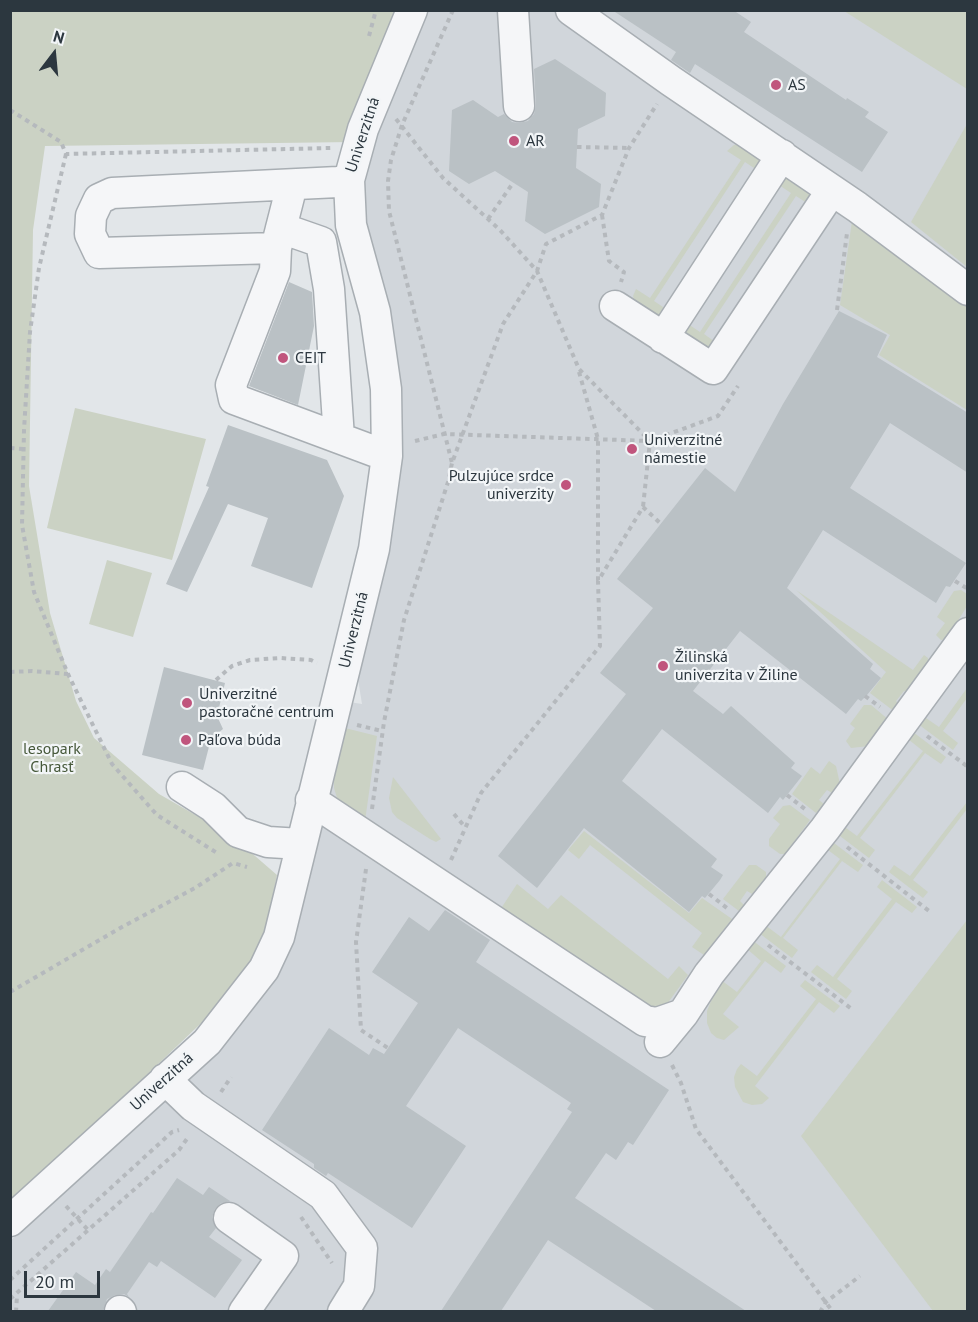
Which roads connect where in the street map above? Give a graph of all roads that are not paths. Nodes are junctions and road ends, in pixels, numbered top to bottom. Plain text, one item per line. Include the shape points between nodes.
1 (412, 10) edge
2 (513, 10) edge
3 (571, 10) edge
4 (519, 106) dead end
5 (782, 155) junction
6 (349, 180) junction
7 (292, 185) junction
8 (832, 190) junction
9 (278, 238) junction
10 (968, 290) edge
11 (615, 306) road end
12 (663, 338) junction
13 (339, 438) junction
14 (387, 456) junction
15 (968, 633) edge
16 (182, 787) dead end
17 (311, 800) junction
18 (301, 844) junction
19 (683, 1014) junction
20 (660, 1042) road end
21 (165, 1079) junction
22 (229, 1218) dead end
23 (10, 1221) edge
24 (244, 1311) edge
25 (345, 1311) edge

1 - 6 street, Univerzitná via 376,94
2 - 4 street
3 - 5 street
5 - 8 street
5 - 12 street
6 - 7 street
6 - 14 street, Univerzitná via 351,225 375,312 386,389
7 - 9 street
7 - 9 street via 112,193 99,199 91,216 90,234 99,253
8 - 10 street
8 - 12 street via 713,369
9 - 13 street via 321,242 329,289
9 - 13 street via 275,271 231,385 234,399
11 - 12 street
13 - 14 street
14 - 17 street, Univerzitná via 374,549
15 - 19 street via 825,829 709,974
16 - 18 street via 213,807 238,832 268,842
17 - 18 street, Univerzitná
17 - 19 street via 645,1021 657,1023
18 - 21 street, Univerzitná via 279,936 264,969 207,1042
19 - 20 street
21 - 23 street, Univerzitná
21 - 25 street via 193,1106 323,1195 362,1248 359,1286
22 - 24 street via 283,1256

